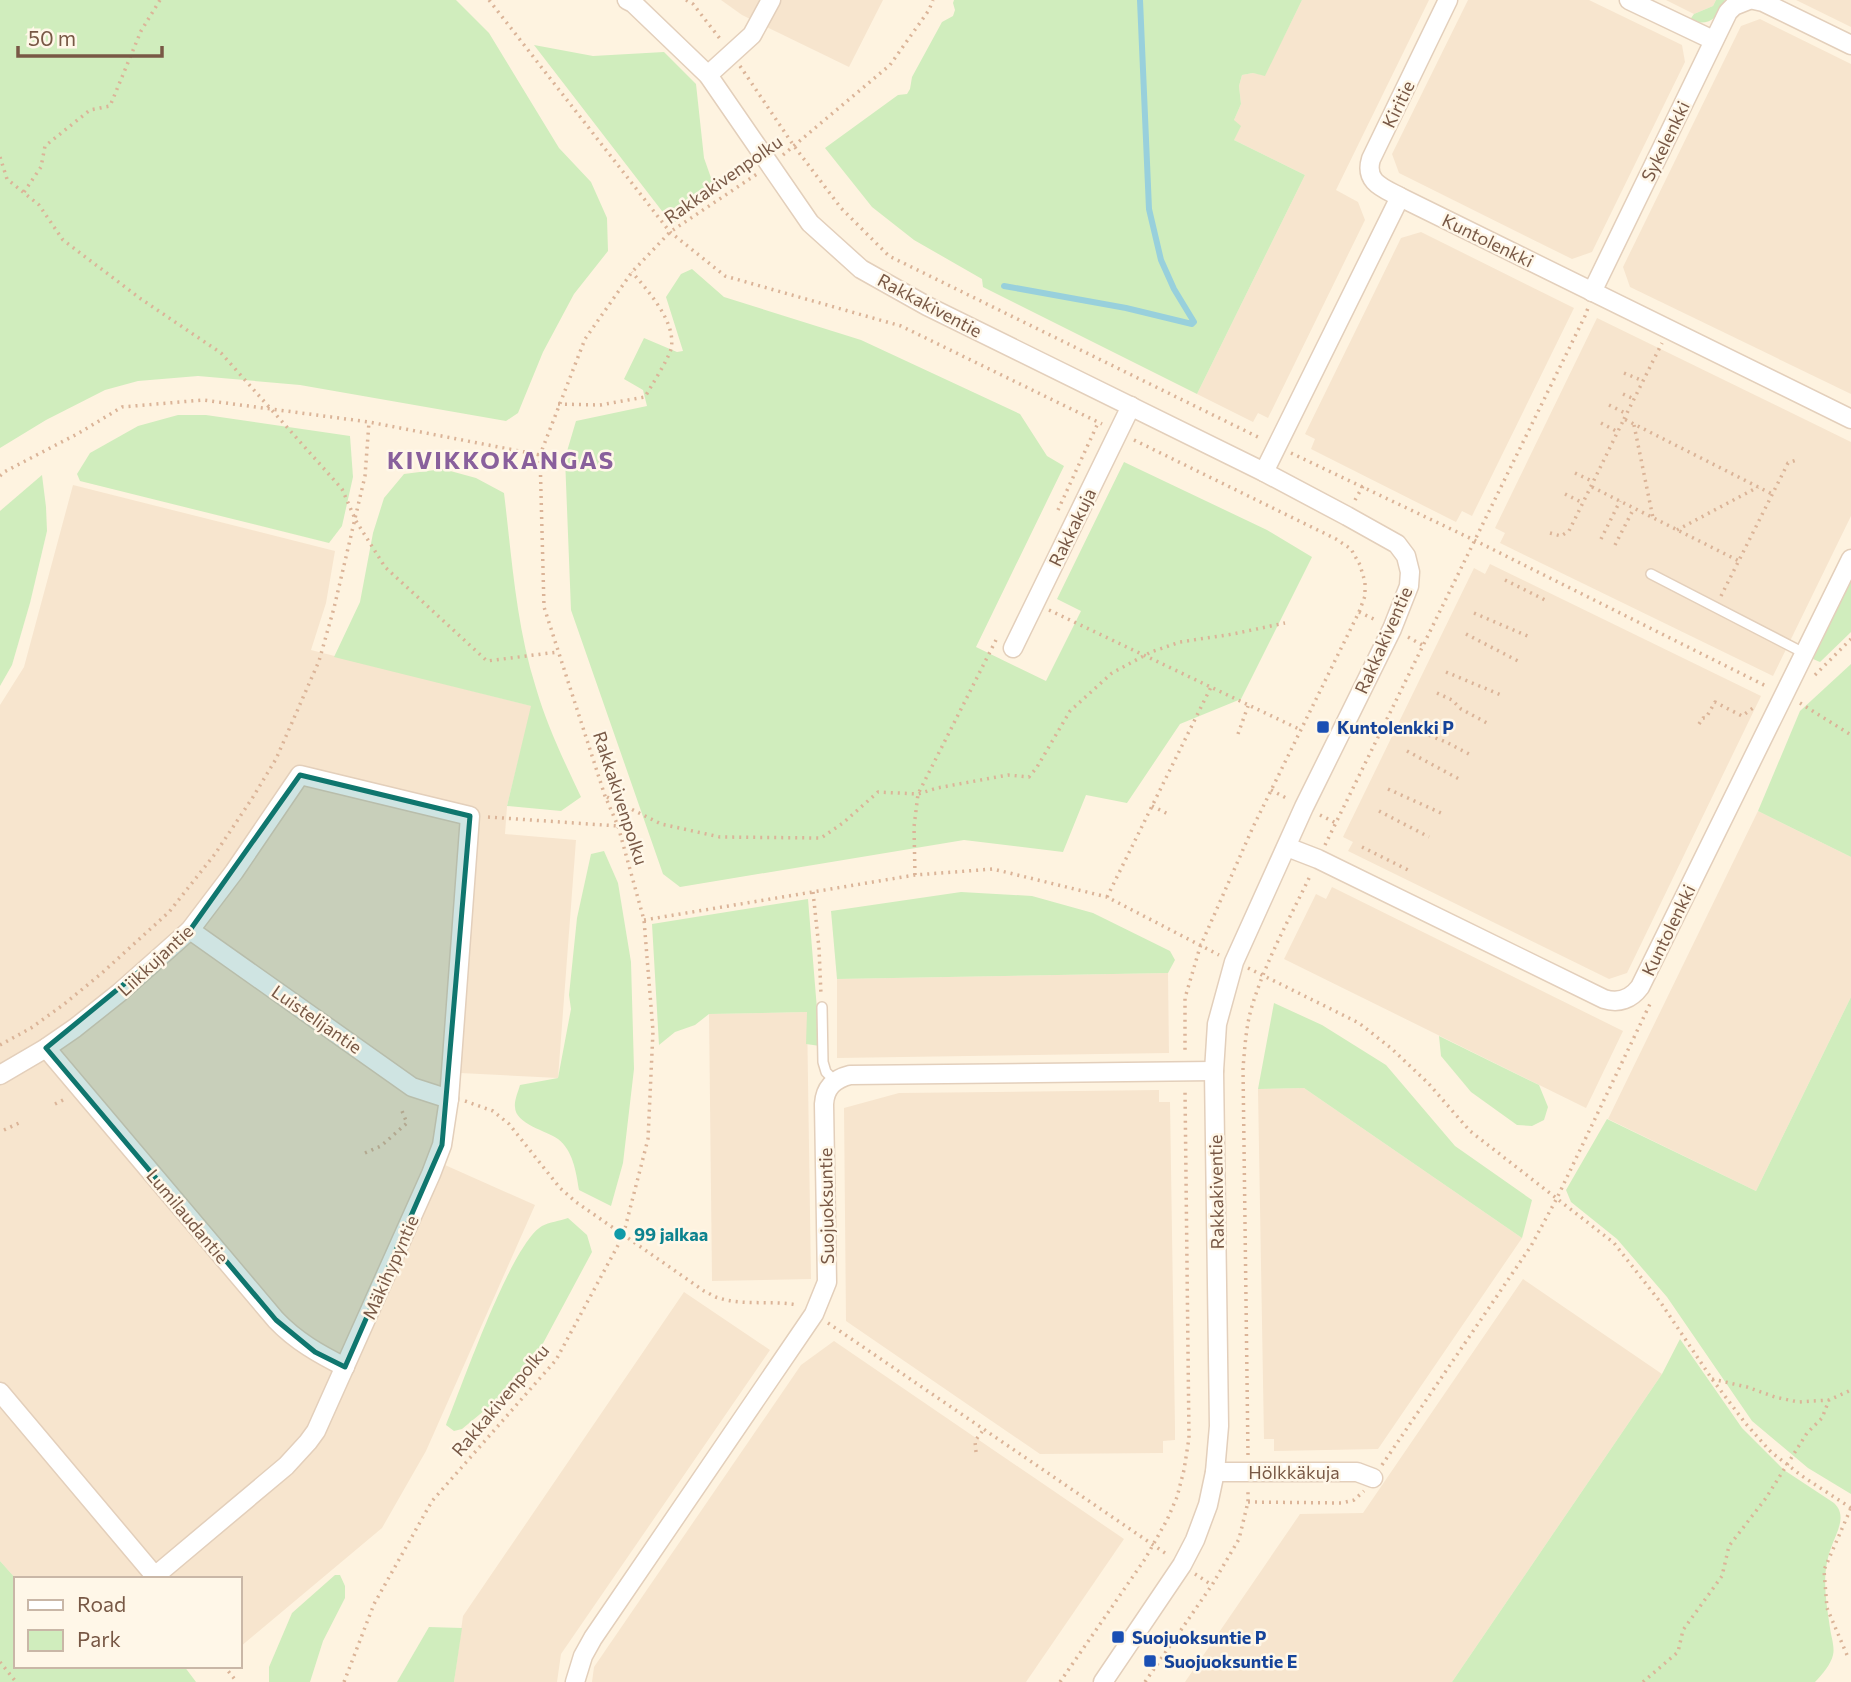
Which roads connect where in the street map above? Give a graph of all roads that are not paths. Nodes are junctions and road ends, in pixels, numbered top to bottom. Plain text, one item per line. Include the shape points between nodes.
1 (627, 0) edge
2 (771, 0) edge
3 (1448, 0) edge
4 (1629, 0) edge
5 (1752, 0) edge
6 (1713, 40) junction
7 (1851, 45) edge
8 (708, 75) junction
9 (1400, 197) junction
10 (1592, 292) junction
11 (1131, 406) junction
12 (1851, 419) edge
13 (1264, 472) junction
14 (1851, 559) edge
15 (1651, 575) dead end
16 (1013, 648) dead end
17 (1804, 653) junction
18 (300, 775) joint
19 (1287, 847) junction
20 (190, 930) junction
21 (822, 1007) road end
22 (46, 1048) junction
23 (1214, 1071) junction
24 (0, 1075) edge
25 (835, 1081) junction
26 (449, 1099) junction
27 (345, 1367) junction
28 (0, 1392) edge
29 (1215, 1472) junction
30 (1373, 1478) road end
31 (575, 1682) edge
32 (1103, 1682) edge

1 - 8 street, Rakkakiventie
2 - 8 street via 752,35
3 - 9 street, Kiritie via 1368,168 1378,185
4 - 6 street
5 - 6 street, Sykelenkki via 1728,12
5 - 7 street, Sykelenkki
6 - 10 street, Sykelenkki
8 - 11 street, Rakkakiventie via 810,223 861,269 926,306
9 - 10 street, Kuntolenkki
9 - 13 street
10 - 12 street, Kuntolenkki
11 - 13 street, Rakkakiventie
11 - 16 street, Rakkakuja
13 - 19 street, Rakkakiventie via 1397,544 1410,572 1392,629
14 - 17 street, Kuntolenkki
15 - 17 lane
17 - 19 street, Kuntolenkki via 1791,698 1640,987 1625,1000 1604,999
18 - 20 street, Liikkujantie
18 - 26 street, Mäkihypyntie via 470,816
19 - 23 street, Rakkakiventie via 1234,961 1217,1024
20 - 22 street, Liikkujantie via 119,993
20 - 26 street, Luistelijantie via 412,1087
21 - 25 lane via 823,1062
22 - 24 street, Liikkujantie
22 - 27 street, Lumilaudantie via 282,1326 315,1352
23 - 25 street via 850,1075
23 - 29 street, Rakkakiventie via 1219,1426
25 - 31 street, Suojuoksuntie via 828,1087 824,1104 827,1282 814,1314 593,1638
26 - 27 street, Mäkihypyntie via 435,1164
27 - 28 street, Mäkihypyntie via 316,1431 300,1451 155,1576
29 - 30 street, Hölkkäkuja via 1357,1472
29 - 32 street, Rakkakiventie via 1208,1505 1182,1565

